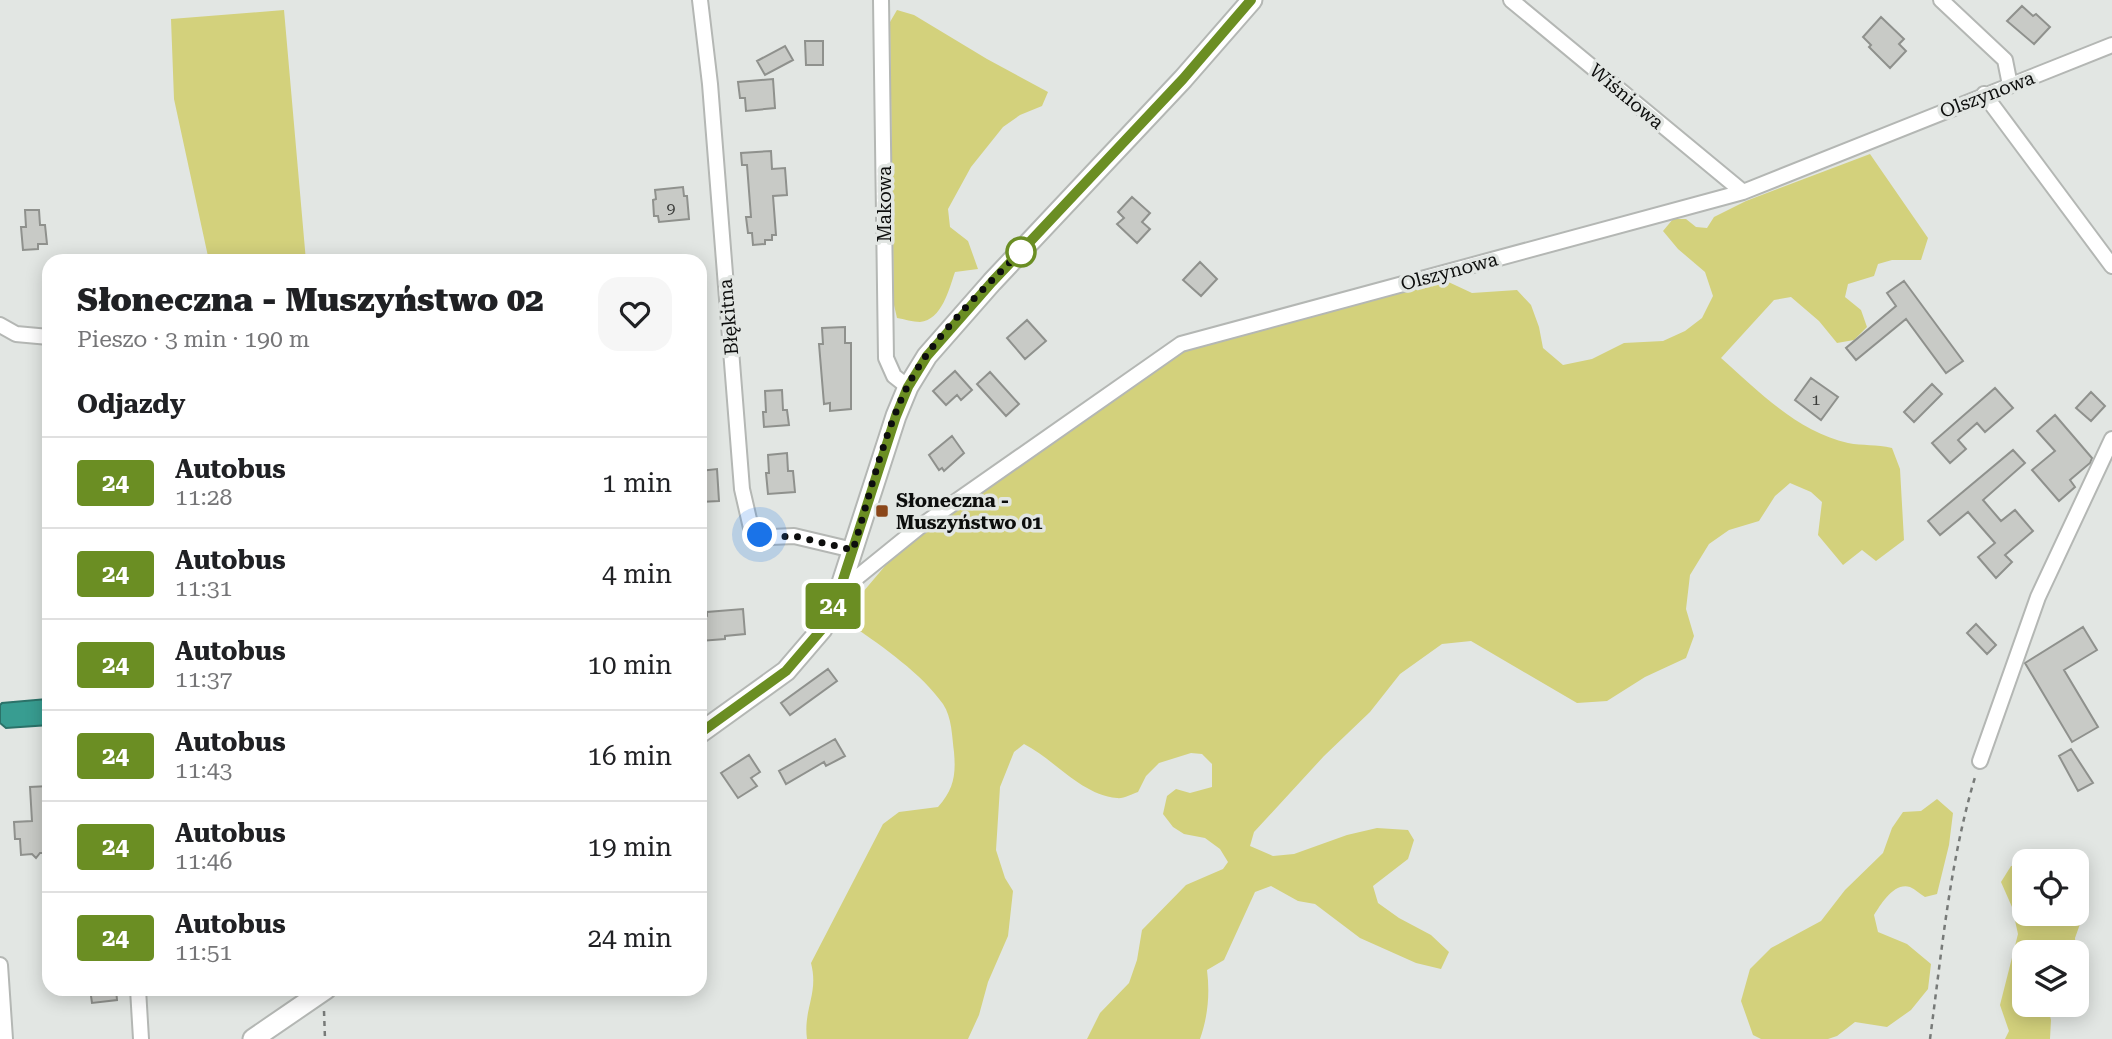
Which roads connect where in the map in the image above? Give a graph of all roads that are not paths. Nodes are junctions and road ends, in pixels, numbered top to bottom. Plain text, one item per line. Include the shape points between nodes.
1 (700, 0) edge
2 (1252, 0) edge
3 (1511, 0) edge
4 (1941, 0) edge
5 (882, 7) edge
6 (2112, 46) edge
7 (2010, 85) junction
8 (1984, 94) junction
9 (1743, 192) junction
10 (2112, 266) edge
11 (0, 325) edge
12 (42, 336) edge
13 (908, 387) junction
14 (2112, 439) edge
15 (853, 550) junction
16 (839, 592) junction
17 (707, 728) edge
18 (1980, 761) road end
19 (0, 965) edge
20 (138, 996) edge
21 (315, 996) edge
22 (5, 1039) edge
23 (141, 1039) edge
24 (253, 1039) edge

1 - 15 street, Błękitna via 742,489 751,527 760,535 794,536
2 - 13 street via 948,330
3 - 9 street, Wiśniowa
4 - 7 street via 2005,60
5 - 13 street, Makowa via 886,358 894,376
6 - 7 street, Olszynowa
7 - 8 street, Olszynowa
8 - 9 street, Olszynowa
8 - 10 street
9 - 16 street, Olszynowa via 1181,344 918,528
11 - 12 street via 16,334
13 - 15 street
14 - 18 street via 2038,597
15 - 16 street
16 - 17 street via 822,629 794,663
19 - 22 street
20 - 23 street
21 - 24 street

